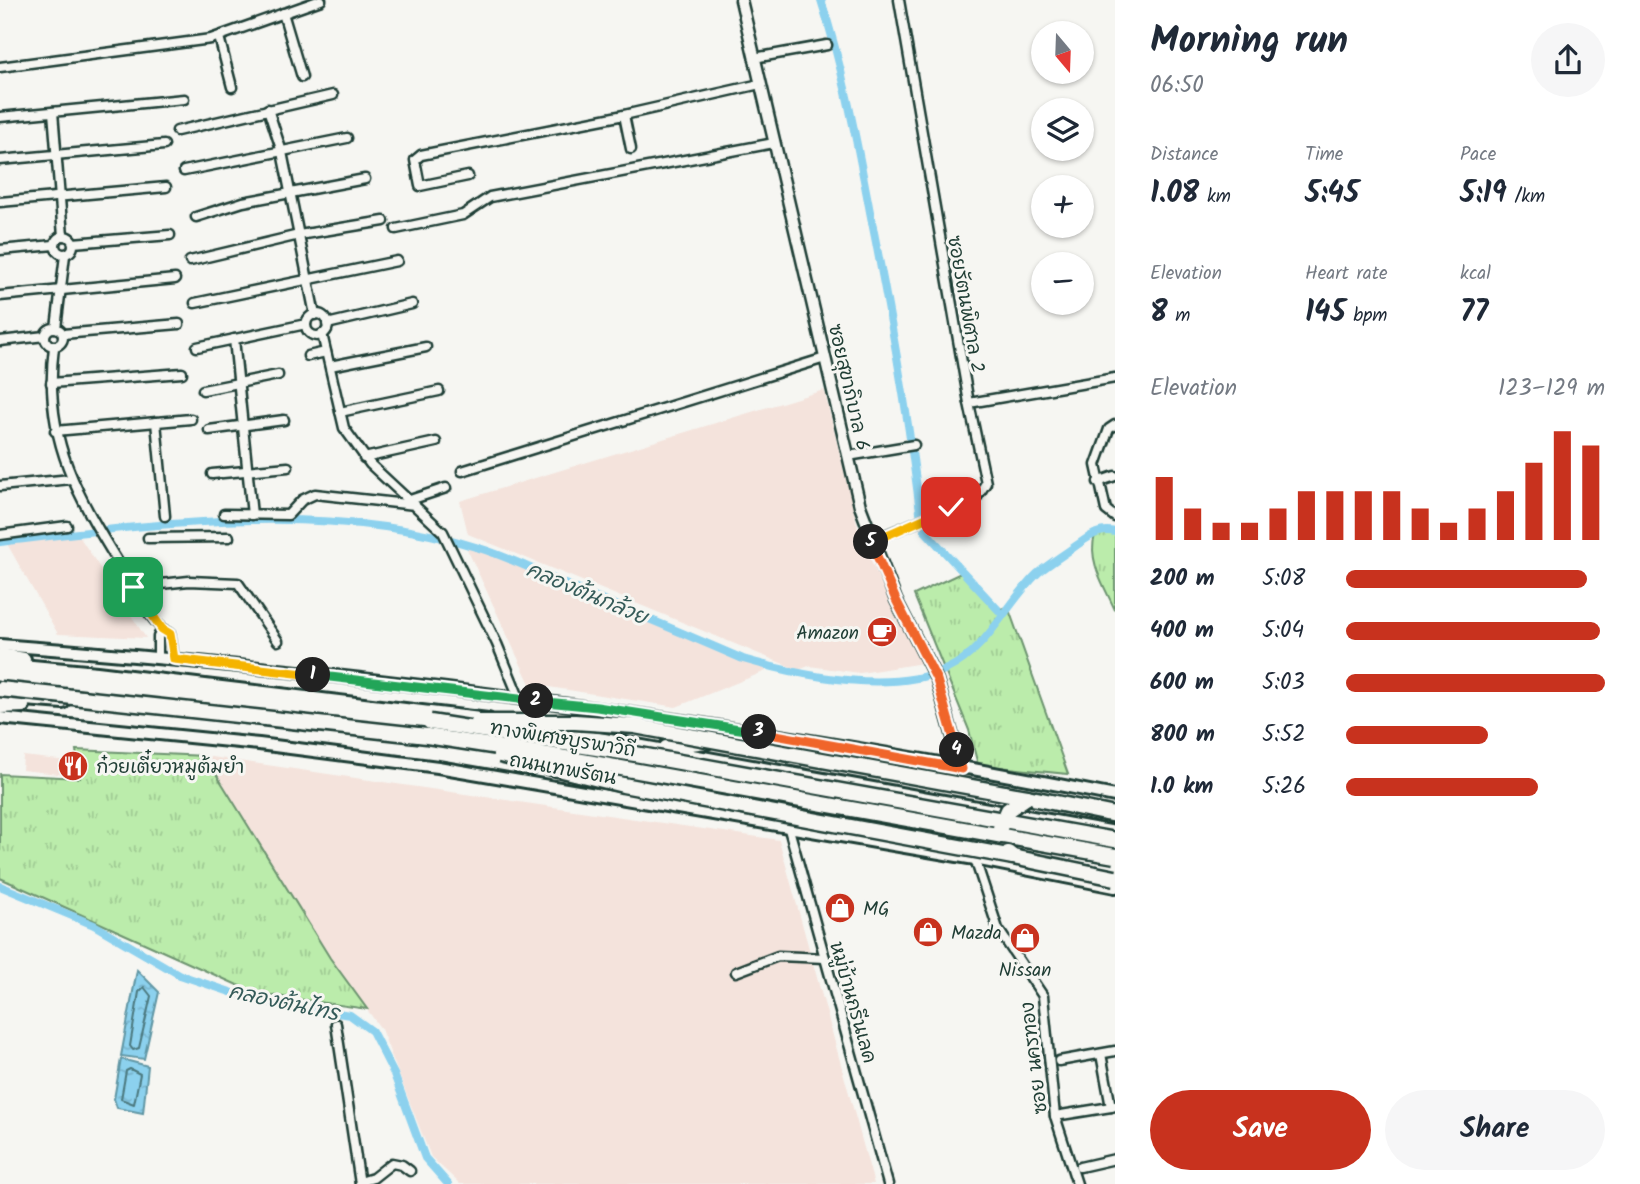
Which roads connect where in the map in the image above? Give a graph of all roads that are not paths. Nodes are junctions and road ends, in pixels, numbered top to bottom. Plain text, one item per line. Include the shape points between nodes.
1 (321, 0) edge
2 (741, 0) edge
3 (899, 0) edge
4 (283, 13) junction
5 (219, 37) junction
6 (827, 45) dead end
7 (754, 58) junction
8 (0, 67) edge
9 (302, 77) dead end
10 (760, 84) junction
11 (232, 87) dead end
12 (334, 95) dead end
13 (184, 99) dead end
14 (268, 109) junction
15 (53, 112) junction
16 (624, 115) junction
17 (0, 117) edge
18 (177, 131) dead end
19 (347, 138) dead end
20 (774, 143) junction
21 (164, 145) dead end
22 (631, 149) dead end
23 (282, 152) junction
24 (58, 155) junction
25 (0, 160) edge
26 (184, 172) dead end
27 (468, 176) dead end
28 (365, 179) dead end
29 (166, 187) dead end
30 (291, 194) junction
31 (61, 196) junction
32 (0, 202) edge
33 (196, 216) dead end
34 (384, 220) dead end
35 (396, 229) dead end
36 (170, 235) dead end
37 (299, 235) junction
38 (63, 236) junction
39 (73, 243) junction
40 (54, 245) junction
41 (0, 250) edge
42 (65, 255) junction
43 (190, 261) dead end
44 (397, 261) dead end
45 (175, 279) dead end
46 (308, 281) junction
47 (61, 291) junction
48 (0, 296) edge
49 (195, 303) dead end
50 (412, 304) dead end
51 (315, 314) junction
52 (179, 324) dead end
53 (306, 324) junction
54 (327, 324) junction
55 (60, 331) junction
56 (322, 334) junction
57 (45, 336) junction
58 (234, 339) junction
59 (0, 341) edge
60 (54, 347) junction
61 (198, 347) dead end
62 (426, 347) dead end
63 (326, 352) junction
64 (308, 356) dead end
65 (825, 358) junction
66 (330, 366) junction
67 (182, 373) dead end
68 (278, 375) dead end
69 (1115, 378) edge
70 (51, 383) junction
71 (240, 384) junction
72 (203, 390) dead end
73 (439, 391) dead end
74 (969, 403) junction
75 (340, 412) junction
76 (191, 419) dead end
77 (284, 420) dead end
78 (156, 422) junction
79 (1115, 425) edge
80 (242, 426) junction
81 (209, 430) dead end
82 (55, 431) junction
83 (436, 442) dead end
84 (914, 445) dead end
85 (848, 456) junction
86 (365, 458) junction
87 (288, 467) dead end
88 (246, 470) junction
89 (462, 471) dead end
90 (212, 474) dead end
91 (1115, 476) edge
92 (71, 480) junction
93 (1098, 482) junction
94 (0, 486) edge
95 (446, 488) dead end
96 (413, 503) junction
97 (224, 514) dead end
98 (252, 515) junction
99 (165, 516) dead end
100 (1115, 517) edge
101 (67, 526) dead end
102 (0, 535) edge
103 (229, 537) dead end
104 (148, 538) dead end
105 (871, 541) junction
106 (133, 587) junction
107 (162, 629) junction
108 (278, 641) dead end
109 (0, 645) edge
110 (0, 655) edge
111 (158, 657) junction
112 (174, 659) junction
113 (0, 664) edge
114 (97, 673) junction
115 (0, 674) edge
116 (0, 690) edge
117 (0, 697) edge
118 (520, 700) junction
119 (73, 703) junction
120 (0, 707) edge
121 (0, 718) edge
122 (428, 729) junction
123 (771, 734) junction
124 (655, 748) junction
125 (962, 769) junction
126 (1115, 796) edge
127 (1027, 797) junction
128 (1115, 815) edge
129 (789, 829) junction
130 (1115, 833) edge
131 (1115, 840) edge
132 (1013, 858) junction
133 (1115, 858) edge
134 (975, 859) junction
135 (1115, 878) edge
136 (1115, 887) edge
137 (825, 958) junction
138 (736, 972) dead end
139 (336, 1024) dead end
140 (1115, 1051) edge
141 (1101, 1054) junction
142 (1059, 1061) dead end
143 (1113, 1106) edge
144 (1055, 1116) junction
145 (1115, 1159) edge
146 (1080, 1167) dead end
147 (410, 1171) dead end
148 (360, 1183) edge
149 (888, 1184) edge
150 (1077, 1184) edge

1 - 4 street
2 - 7 street, ซอยสุขาภิบาล 6
3 - 74 street, ซอยรัตนพิศาล 2
4 - 5 street
4 - 9 street
5 - 8 street
5 - 11 street
6 - 7 street
7 - 10 street, ซอยสุขาภิบาล 6
10 - 16 street
10 - 20 street, ซอยสุขาภิบาล 6
12 - 14 street
13 - 15 street
14 - 18 street
14 - 23 street
15 - 17 street
15 - 24 street
16 - 22 street
16 - 27 street via 421,155 415,160 420,186
19 - 23 street
20 - 35 street via 490,197 463,215
20 - 65 street, ซอยสุขาภิบาล 6
21 - 24 street
23 - 26 street
23 - 30 street
24 - 25 street
24 - 31 street
28 - 30 street
29 - 31 street
30 - 33 street
30 - 37 street
31 - 32 street
31 - 38 street
34 - 37 street
36 - 39 street
37 - 43 street
37 - 46 street
38 - 39 street
38 - 40 street
39 - 42 street
40 - 41 street
40 - 42 street
42 - 47 street
44 - 46 street
45 - 47 street
46 - 49 street
46 - 51 street
47 - 48 street
47 - 55 street
50 - 54 street
51 - 53 street
51 - 54 street via 323,316
52 - 55 street
53 - 56 street via 311,334
53 - 58 street
54 - 56 street
55 - 57 street via 48,331
55 - 60 street via 62,343
56 - 63 street
57 - 59 street
57 - 60 street
58 - 61 street
58 - 71 street
60 - 70 street
62 - 66 street
63 - 64 street
63 - 66 street
65 - 85 street, ซอยสุขาภิบาล 6
65 - 89 street
66 - 75 street
67 - 70 street
68 - 71 street
69 - 74 street
70 - 82 street
71 - 72 street
71 - 80 street
73 - 75 street
74 - 105 street, ซอยรัตนพิศาล 2 via 986,483 983,491 916,525
75 - 86 street via 344,428
76 - 78 street
77 - 80 street
78 - 82 street
78 - 99 street
79 - 93 street via 1109,429 1097,462
80 - 81 street
80 - 88 street
82 - 92 street
83 - 86 street
84 - 85 street
85 - 105 street, ซอยสุขาภิบาล 6
86 - 96 street
87 - 88 street
88 - 90 street
88 - 98 street
91 - 93 street
92 - 94 street
92 - 106 street
93 - 100 street via 1106,510
95 - 96 street
96 - 98 street via 315,495 302,500 288,515
96 - 118 street via 449,541
97 - 98 street
101 - 102 street
103 - 104 street
105 - 125 street, ซอยสุขาภิบาล 6 via 937,680
106 - 107 street
106 - 108 street via 238,583
107 - 111 street
107 - 112 street via 170,634
109 - 111 main road
110 - 114 highway
111 - 112 main road
112 - 118 main road
113 - 114 highway, ถนนเทพรัตน
114 - 124 highway, ถนนเทพรัตน via 396,707
115 - 122 highway, ทางพิเศษบูรพาวิถี
116 - 122 highway, ทางพิเศษบูรพาวิถี, bridge
117 - 119 highway, ถนนเทพรัตน
118 - 123 main road
119 - 120 highway
119 - 133 highway, ถนนเทพรัตน via 557,760
121 - 129 main road, ถนนเทพรัตน via 389,760
122 - 127 highway, bridge via 575,722 635,726
122 - 131 highway, ทางพิเศษบูรพาวิถี, bridge via 635,754
122 - 132 highway, bridge via 623,785
122 - 133 highway, ทางพิเศษบูรพาวิถี, bridge
123 - 124 highway
123 - 125 main road
124 - 130 highway, ถนนเทพรัตน
125 - 126 main road
127 - 128 highway
127 - 132 highway, bridge via 1008,810 1002,822 1002,844
129 - 134 main road, ถนนเทพรัตน
129 - 137 street, หมู่บ้านกรีนเลค
132 - 135 highway, bridge
134 - 136 main road, ถนนเทพรัตน
134 - 144 street, ซอย นครทอง via 998,929 1043,996
137 - 138 street via 778,956
137 - 149 street, หมู่บ้านกรีนเลค
139 - 148 street
140 - 141 street
141 - 142 street
141 - 143 street
143 - 144 street
144 - 150 street, ซอย นครทอง
145 - 146 street
147 - 148 street via 392,1163

